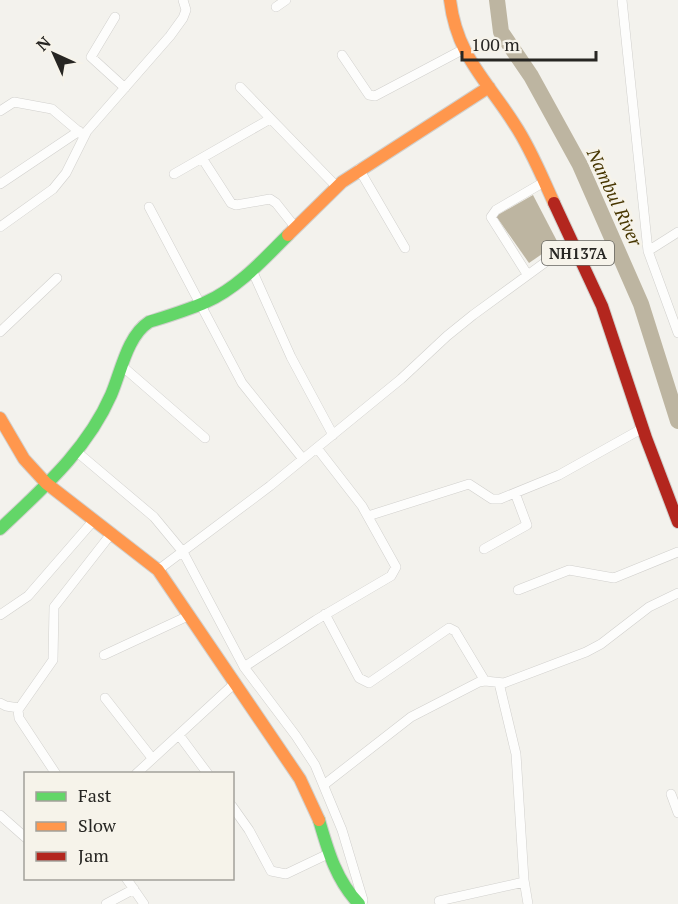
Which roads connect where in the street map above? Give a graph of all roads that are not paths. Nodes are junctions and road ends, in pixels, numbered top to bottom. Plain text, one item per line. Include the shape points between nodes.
1 (183, 0) edge
2 (286, 0) edge
3 (450, 0) edge
4 (622, 0) edge
5 (276, 7) dead end
6 (115, 17) dead end
7 (462, 50) junction
8 (342, 55) dead end
9 (240, 87) dead end
10 (489, 87) junction
11 (125, 88) junction
12 (0, 111) edge
13 (270, 119) junction
14 (81, 133) junction
15 (202, 158) junction
16 (359, 169) junction
17 (174, 174) dead end
18 (543, 182) junction
19 (0, 184) edge
20 (336, 186) junction
21 (149, 207) dead end
22 (0, 227) edge
23 (295, 227) junction
24 (678, 232) edge
25 (573, 242) junction
26 (405, 248) dead end
27 (648, 250) junction
28 (252, 270) junction
29 (527, 274) junction
30 (57, 278) dead end
31 (201, 304) junction
32 (0, 332) edge
33 (678, 333) edge
34 (122, 366) junction
35 (0, 418) edge
36 (643, 428) junction
37 (333, 435) junction
38 (205, 438) dead end
39 (317, 448) junction
40 (77, 452) junction
41 (303, 459) junction
42 (46, 483) junction
43 (515, 493) junction
44 (368, 516) junction
45 (94, 520) junction
46 (678, 522) edge
47 (0, 529) edge
48 (111, 534) junction
49 (484, 549) dead end
50 (678, 552) edge
51 (171, 561) junction
52 (518, 590) dead end
53 (678, 593) edge
54 (325, 614) junction
55 (0, 615) edge
56 (188, 616) junction
57 (104, 655) dead end
58 (244, 667) junction
59 (485, 681) junction
60 (235, 683) junction
61 (498, 683) junction
62 (105, 698) dead end
63 (0, 703) edge
64 (19, 708) junction
65 (179, 735) junction
66 (152, 758) junction
67 (55, 772) edge
68 (138, 772) edge
69 (207, 772) edge
70 (325, 784) junction
71 (671, 794) dead end
72 (234, 809) edge
73 (678, 813) edge
74 (0, 815) edge
75 (24, 836) edge
76 (328, 854) junction
77 (127, 880) edge
78 (524, 882) junction
79 (134, 889) junction
80 (439, 901) dead end
81 (106, 904) edge
82 (144, 904) edge
83 (360, 904) edge
84 (528, 904) edge

1 - 11 street via 183,18
2 - 5 street
3 - 7 main road, NH137A via 454,30
4 - 27 street
6 - 11 street via 91,57
7 - 8 street via 375,96 369,95
7 - 10 main road, NH137A
9 - 13 street
10 - 16 main road
10 - 18 main road, NH137A via 514,120
11 - 14 street
12 - 14 street via 14,102 48,107
13 - 15 street
13 - 20 street
14 - 19 street
14 - 22 street via 66,173 53,189
15 - 17 street
15 - 23 street via 231,203 270,199
16 - 20 main road
16 - 26 street
18 - 25 main road, NH137A
18 - 29 street via 496,210 491,217
20 - 23 main road
21 - 31 street
23 - 28 main road
24 - 27 street
25 - 29 street
25 - 36 main road, NH137A via 611,330
27 - 33 street
28 - 31 main road
28 - 37 street via 291,357
29 - 37 street via 447,336
30 - 32 street
31 - 34 main road via 149,322 135,337
31 - 41 street via 242,383
34 - 38 street
34 - 40 main road via 104,410
35 - 42 main road via 24,459
36 - 43 street via 559,475
36 - 46 main road, NH137A
37 - 39 street
39 - 41 street
39 - 44 street
40 - 42 main road
40 - 51 street via 154,516
41 - 51 street
42 - 45 main road
42 - 47 main road
43 - 44 street via 494,499 469,484
43 - 49 street via 527,525
44 - 54 street via 396,567 391,576
45 - 48 main road
45 - 55 street via 28,596
48 - 51 main road
48 - 64 street via 54,607 53,660
50 - 52 street via 614,578 572,570
51 - 56 main road
51 - 58 street
53 - 61 street via 644,610 594,649
54 - 58 street
54 - 59 street via 363,681 369,683 449,628 455,631
56 - 57 street
56 - 60 main road
58 - 70 street via 296,736
59 - 61 street
59 - 70 street via 411,717
60 - 65 street
60 - 76 main road via 300,779 313,805
61 - 78 street via 516,754
62 - 66 street
63 - 64 street
64 - 67 street via 19,718
65 - 66 street
65 - 69 street
66 - 68 street
70 - 83 street via 363,900
71 - 73 street
72 - 76 street via 271,871 286,874
74 - 75 street
76 - 83 main road via 341,881
77 - 79 street
78 - 80 street
78 - 84 street
79 - 81 street
79 - 82 street

